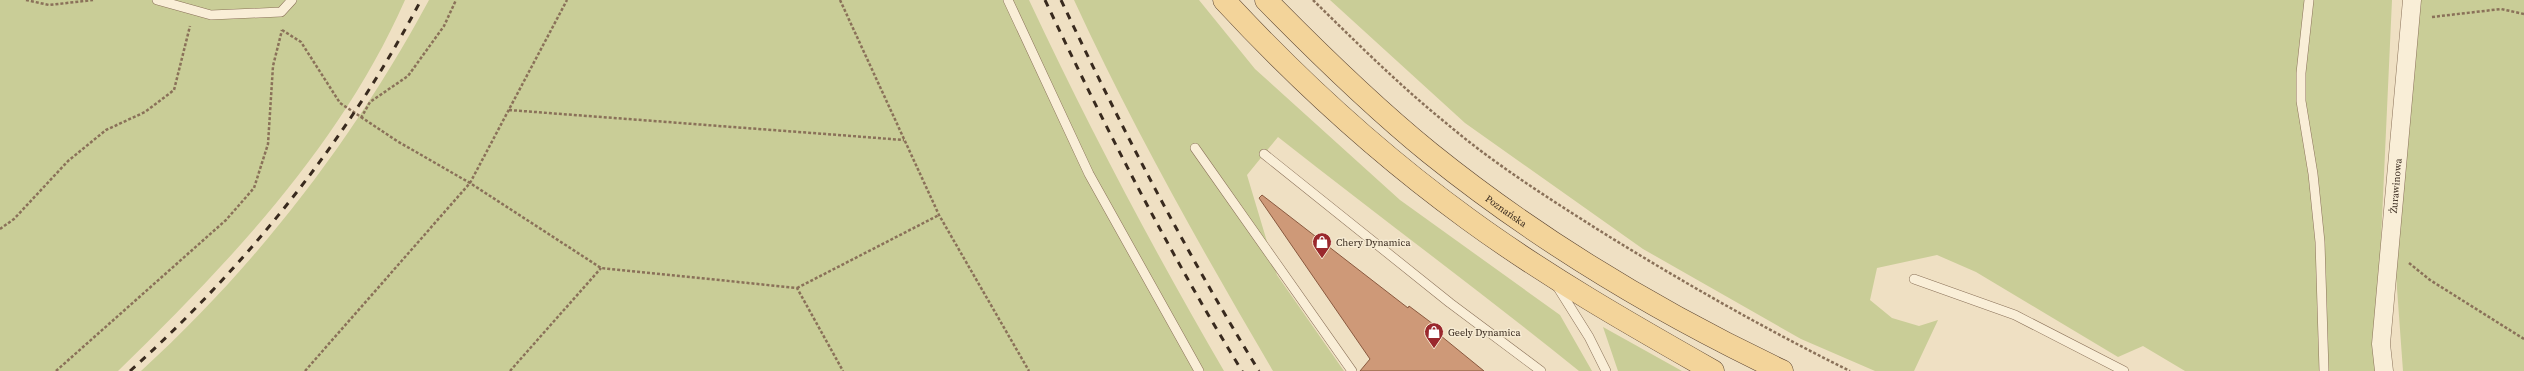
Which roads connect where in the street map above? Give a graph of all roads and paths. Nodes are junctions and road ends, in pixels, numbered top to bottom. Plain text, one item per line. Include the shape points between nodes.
1 (26, 0) edge
2 (93, 0) edge
3 (157, 0) edge
4 (292, 0) edge
5 (456, 0) edge
6 (567, 0) edge
7 (840, 0) edge
8 (1008, 0) edge
9 (1224, 0) edge
10 (1266, 0) edge
11 (1313, 0) edge
12 (2309, 0) edge
13 (2412, 0) edge
14 (195, 11) junction
15 (281, 12) junction
16 (2524, 14) edge
17 (2409, 22) junction
18 (282, 30) junction
19 (509, 110) junction
20 (361, 118) junction
21 (905, 140) junction
22 (1195, 148) dead end
23 (1264, 154) dead end
24 (470, 183) junction
25 (939, 215) junction
26 (0, 228) edge
27 (2390, 248) junction
28 (601, 268) junction
29 (1548, 273) junction
30 (1914, 279) dead end
31 (797, 288) junction
32 (2524, 339) edge
33 (56, 371) edge
34 (305, 371) edge
35 (510, 371) edge
36 (844, 371) edge
37 (1029, 371) edge
38 (1199, 371) edge
39 (1352, 371) edge
40 (1541, 371) edge
41 (1606, 371) edge
42 (1713, 371) edge
43 (1782, 371) edge
44 (1850, 371) edge
45 (2124, 371) edge
46 (2324, 371) edge
47 (2384, 371) edge

1 - 2 path via 49,5
3 - 14 lane
4 - 15 lane
5 - 20 path via 444,26 408,76 370,102
6 - 19 path
7 - 21 path
8 - 38 lane via 1089,174
9 - 29 main road via 1316,92 1422,184 1468,220
10 - 43 main road, Poznańska via 1381,111 1429,152 1494,201 1552,242 1634,292 1728,345
11 - 44 path via 1369,55 1446,124 1524,183 1662,270 1792,343
12 - 46 lane via 2301,73 2301,100 2319,229
13 - 17 street, Żurawinowa
14 - 15 lane via 211,15
14 - 26 path via 174,90 145,112 106,130 68,161 14,219
15 - 18 path
16 - 17 path via 2501,9 2440,15
17 - 27 street, Żurawinowa
18 - 20 path via 300,42 340,103
18 - 33 path via 273,66 268,144 254,188 226,220
19 - 21 path
19 - 24 path
20 - 24 path
21 - 25 path
22 - 39 lane
23 - 40 lane via 1450,303
24 - 28 path
24 - 34 path
25 - 31 path
25 - 37 path
27 - 32 path via 2430,280
27 - 47 street, Żurawinowa via 2380,344
28 - 31 path
28 - 35 path
29 - 41 lane via 1589,337
29 - 42 main road
30 - 45 lane via 2015,315
31 - 36 path

